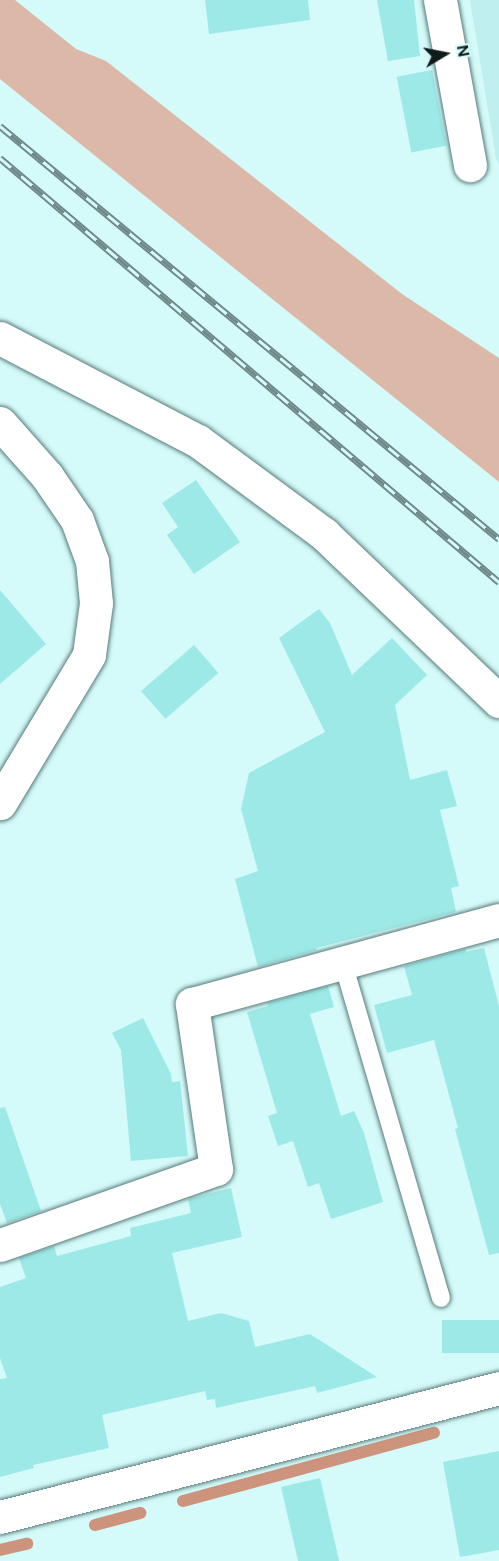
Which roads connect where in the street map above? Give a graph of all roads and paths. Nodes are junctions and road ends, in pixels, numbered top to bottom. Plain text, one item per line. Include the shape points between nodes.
1 (440, 0) edge
2 (470, 165) dead end
3 (0, 338) edge
4 (0, 423) edge
5 (499, 701) edge
6 (0, 803) edge
7 (499, 920) edge
8 (343, 963) junction
9 (0, 1245) edge
10 (441, 1298) dead end
11 (499, 1388) edge
12 (0, 1517) edge

1 - 2 street
3 - 5 street via 198,441 324,534
4 - 6 street via 47,476 77,520 92,561 96,603 89,654
7 - 8 street
8 - 9 street via 192,1004 216,1169
8 - 10 lane
11 - 12 street

